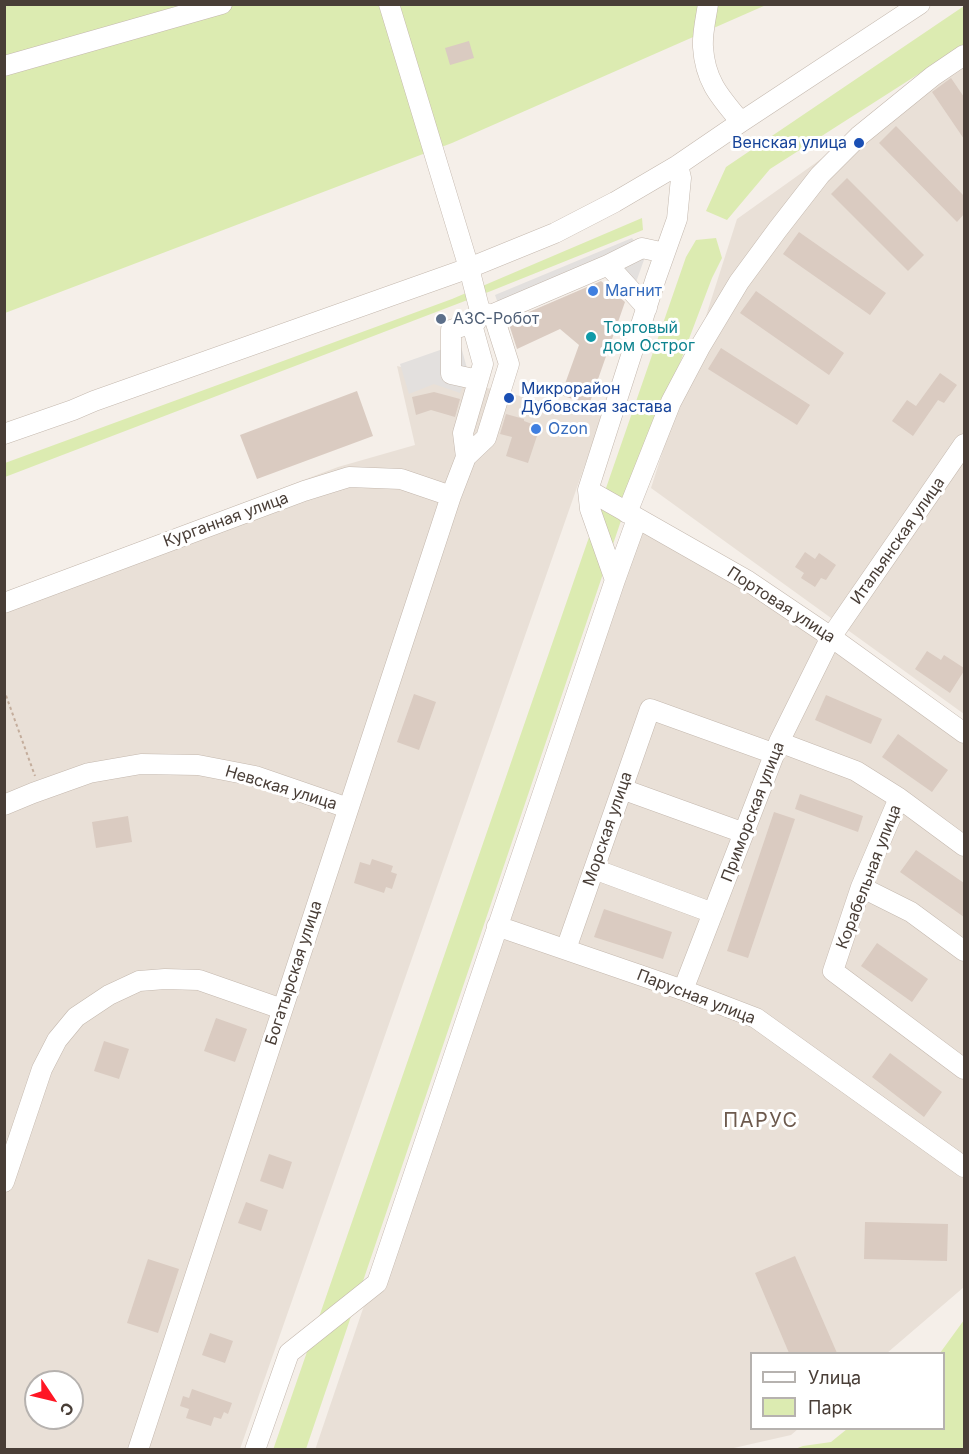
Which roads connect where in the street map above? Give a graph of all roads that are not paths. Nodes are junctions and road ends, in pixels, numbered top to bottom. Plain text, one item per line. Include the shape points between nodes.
1 (222, 4) edge
2 (389, 4) edge
3 (708, 4) edge
4 (920, 4) edge
5 (964, 55) edge
6 (4, 66) edge
7 (741, 122) junction
8 (678, 165) junction
9 (665, 253) junction
10 (608, 265) junction
11 (469, 268) junction
12 (647, 308) junction
13 (482, 316) junction
14 (478, 380) junction
15 (4, 434) edge
16 (964, 444) edge
17 (466, 457) junction
18 (588, 490) junction
19 (451, 496) junction
20 (632, 516) junction
21 (615, 580) junction
22 (4, 603) edge
23 (831, 637) junction
24 (964, 734) edge
25 (777, 748) junction
26 (622, 789) junction
27 (899, 798) junction
28 (4, 805) edge
29 (348, 808) junction
30 (744, 833) junction
31 (964, 846) edge
32 (594, 869) junction
33 (861, 887) junction
34 (713, 913) junction
35 (497, 926) junction
36 (566, 949) junction
37 (964, 951) edge
38 (683, 990) junction
39 (282, 1009) junction
40 (964, 1069) edge
41 (964, 1167) edge
42 (4, 1182) edge
43 (138, 1449) edge
44 (255, 1449) edge

1 - 6 street
2 - 11 street
3 - 7 street via 702,46 708,75 718,95
4 - 7 street
5 - 20 street via 859,136 819,175 739,282 671,402
7 - 8 street
8 - 9 street via 681,178 677,219
8 - 11 street via 555,233
9 - 10 street via 642,248
9 - 12 street
10 - 12 street
10 - 13 street
11 - 13 street
11 - 15 street
12 - 18 street
13 - 14 street via 473,328 483,364
13 - 14 street via 452,330 451,374
13 - 17 street via 495,320 509,364 486,438
14 - 17 street via 463,433
16 - 23 street, Итальянская улица
17 - 19 street, Богатырская улица
18 - 20 street, Портовая улица
18 - 21 street via 590,509
19 - 22 street, Курганная улица via 401,479 348,477
19 - 29 street, Богатырская улица
20 - 21 street
20 - 23 street, Портовая улица via 748,581
21 - 35 street
23 - 24 street, Портовая улица
23 - 25 street, Приморская улица
25 - 26 street, Морская улица via 650,709
25 - 27 street via 856,771
25 - 30 street, Приморская улица
26 - 30 street
26 - 32 street, Морская улица
27 - 31 street
27 - 33 street, Корабельная улица
28 - 29 street, Невская улица via 89,774 141,764 198,765 255,776
29 - 39 street, Богатырская улица
30 - 34 street, Приморская улица
32 - 34 street
32 - 36 street, Морская улица
33 - 37 street via 911,912
33 - 40 street, Корабельная улица via 833,971
34 - 38 street, Приморская улица
35 - 36 street, Парусная улица
35 - 44 street via 376,1283 289,1353
36 - 38 street, Парусная улица
38 - 41 street, Парусная улица via 756,1018
39 - 42 street via 199,980 139,981 109,995 76,1017 57,1040 42,1069
39 - 43 street, Богатырская улица

